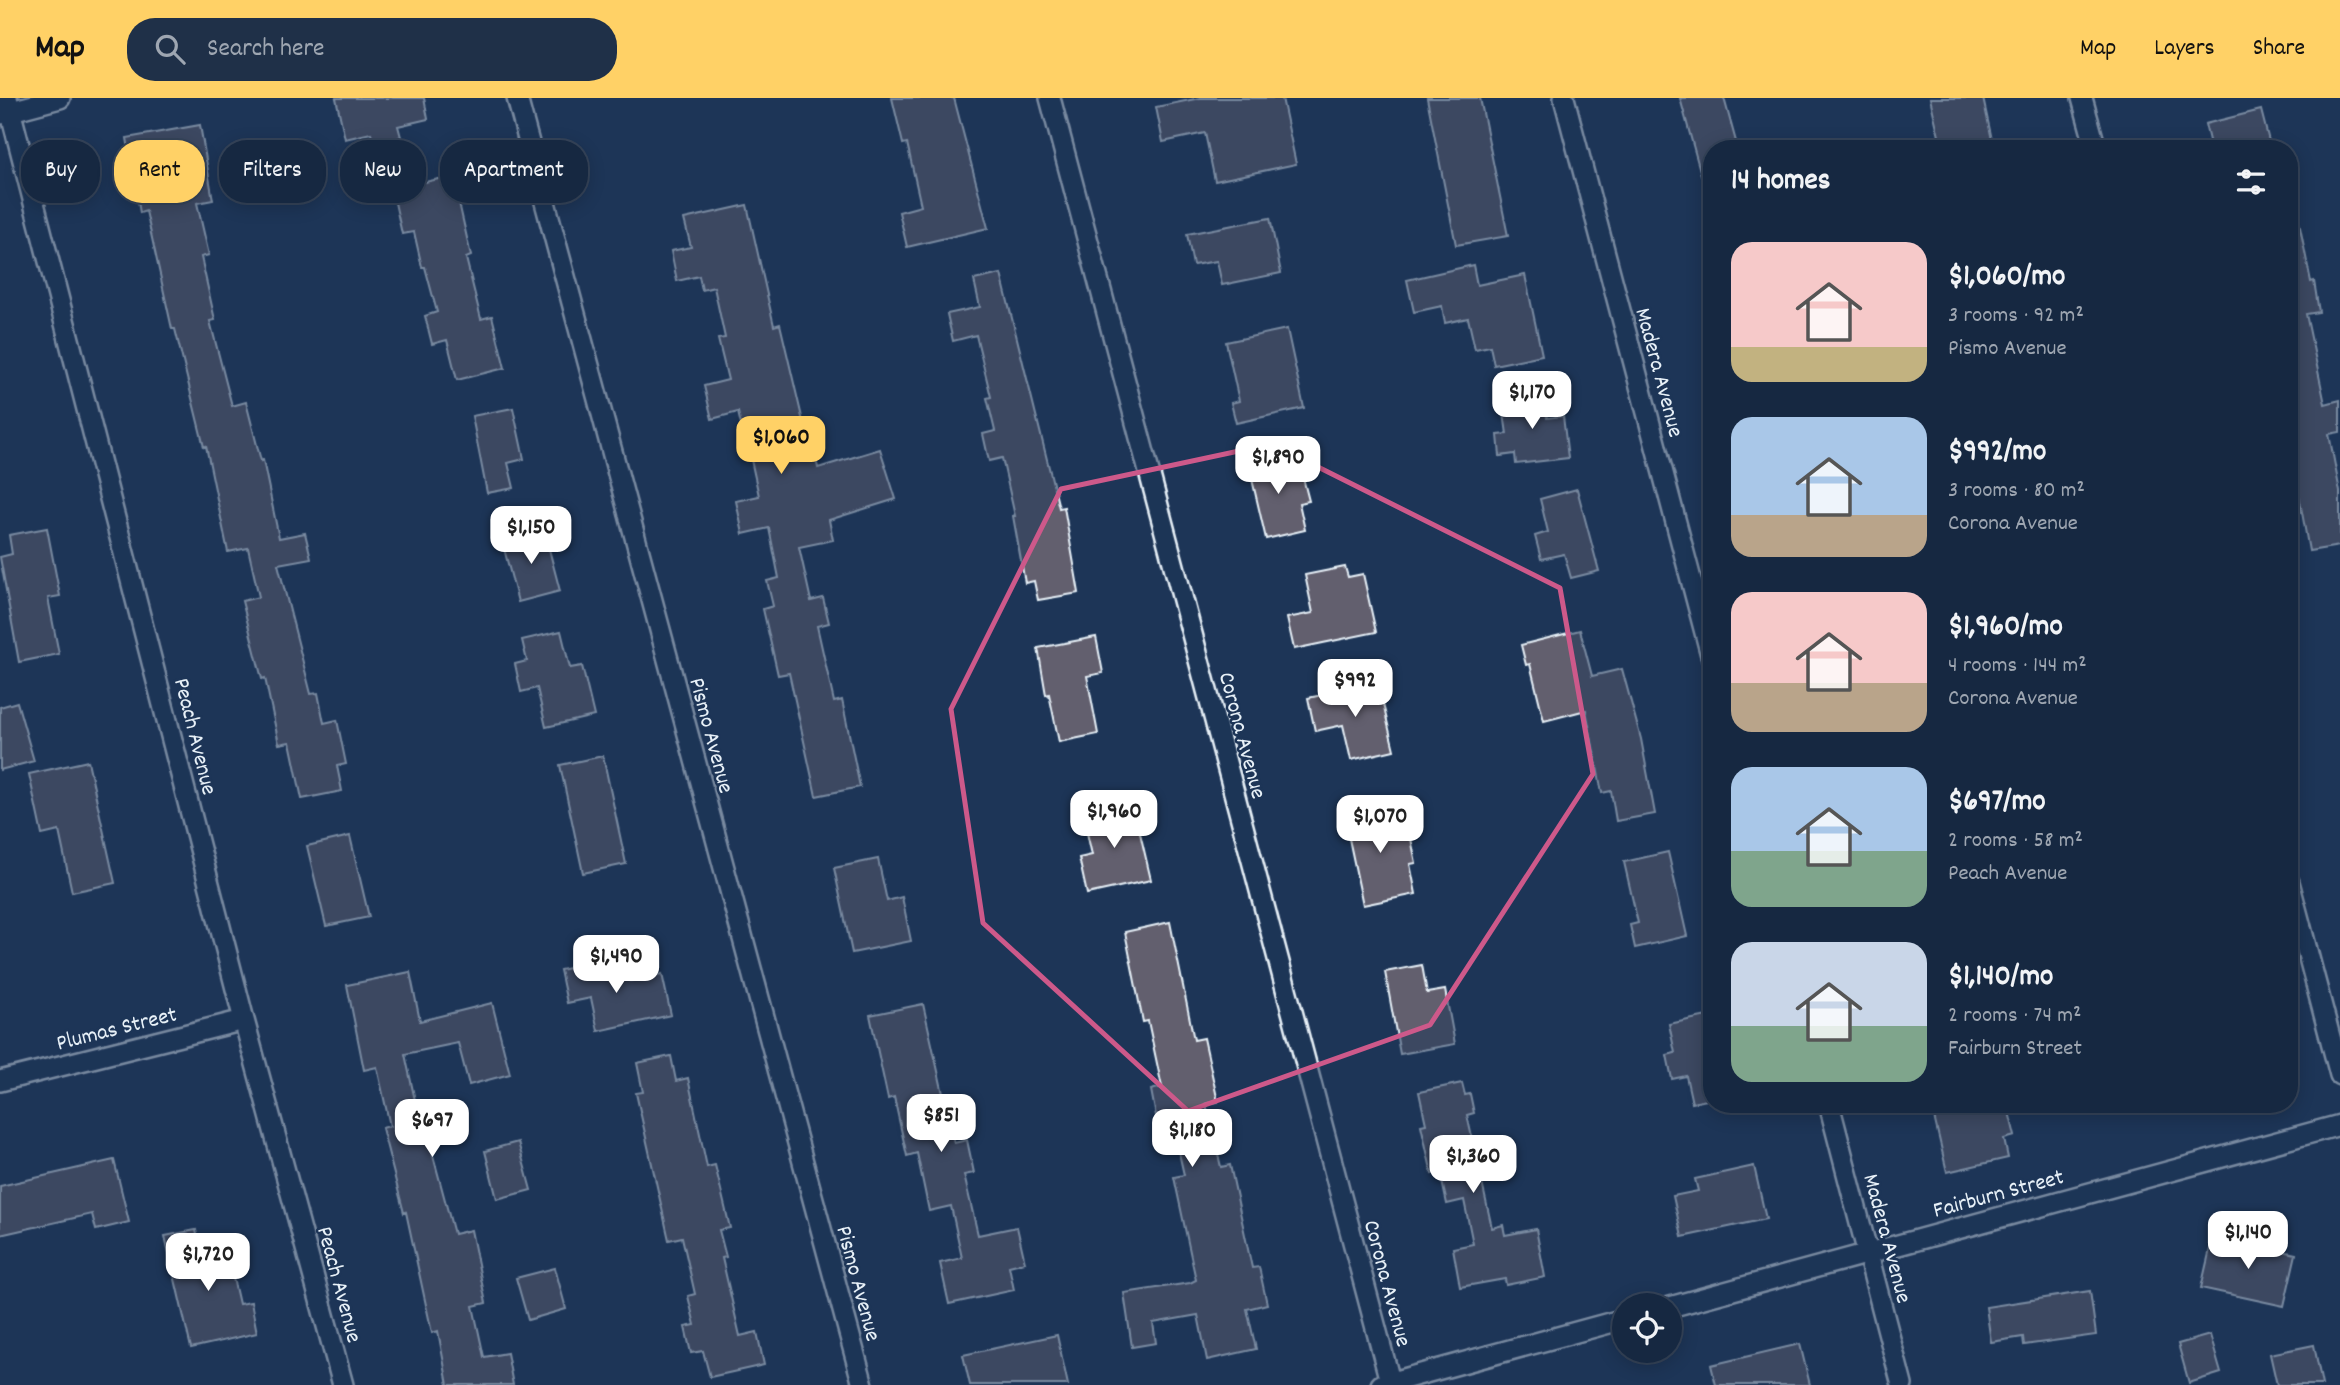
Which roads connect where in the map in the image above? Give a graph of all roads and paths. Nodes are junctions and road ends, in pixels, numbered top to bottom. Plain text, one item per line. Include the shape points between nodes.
1 (60, 98) edge
2 (516, 98) edge
3 (1050, 98) edge
4 (1563, 98) edge
5 (2082, 98) edge
6 (6, 107) edge
7 (2094, 140) edge
8 (1703, 625) edge
9 (2298, 916) edge
10 (244, 1020) junction
11 (2340, 1075) edge
12 (0, 1081) edge
13 (1831, 1113) edge
14 (2340, 1125) edge
15 (1868, 1253) junction
16 (1682, 1304) edge
17 (1612, 1322) edge
18 (1387, 1384) edge
19 (343, 1385) edge
20 (863, 1385) edge
21 (1902, 1385) edge

1 - 6 street
2 - 20 street, Pismo Avenue
3 - 18 street, Corona Avenue
4 - 8 street, Madera Avenue
5 - 7 street
6 - 10 street, Peach Avenue
9 - 11 street
10 - 12 street, Plumas Street
10 - 19 street, Peach Avenue
13 - 15 street, Madera Avenue
14 - 15 street, Fairburn Street
15 - 16 street, Fairburn Street
15 - 21 street, Madera Avenue
17 - 18 street

